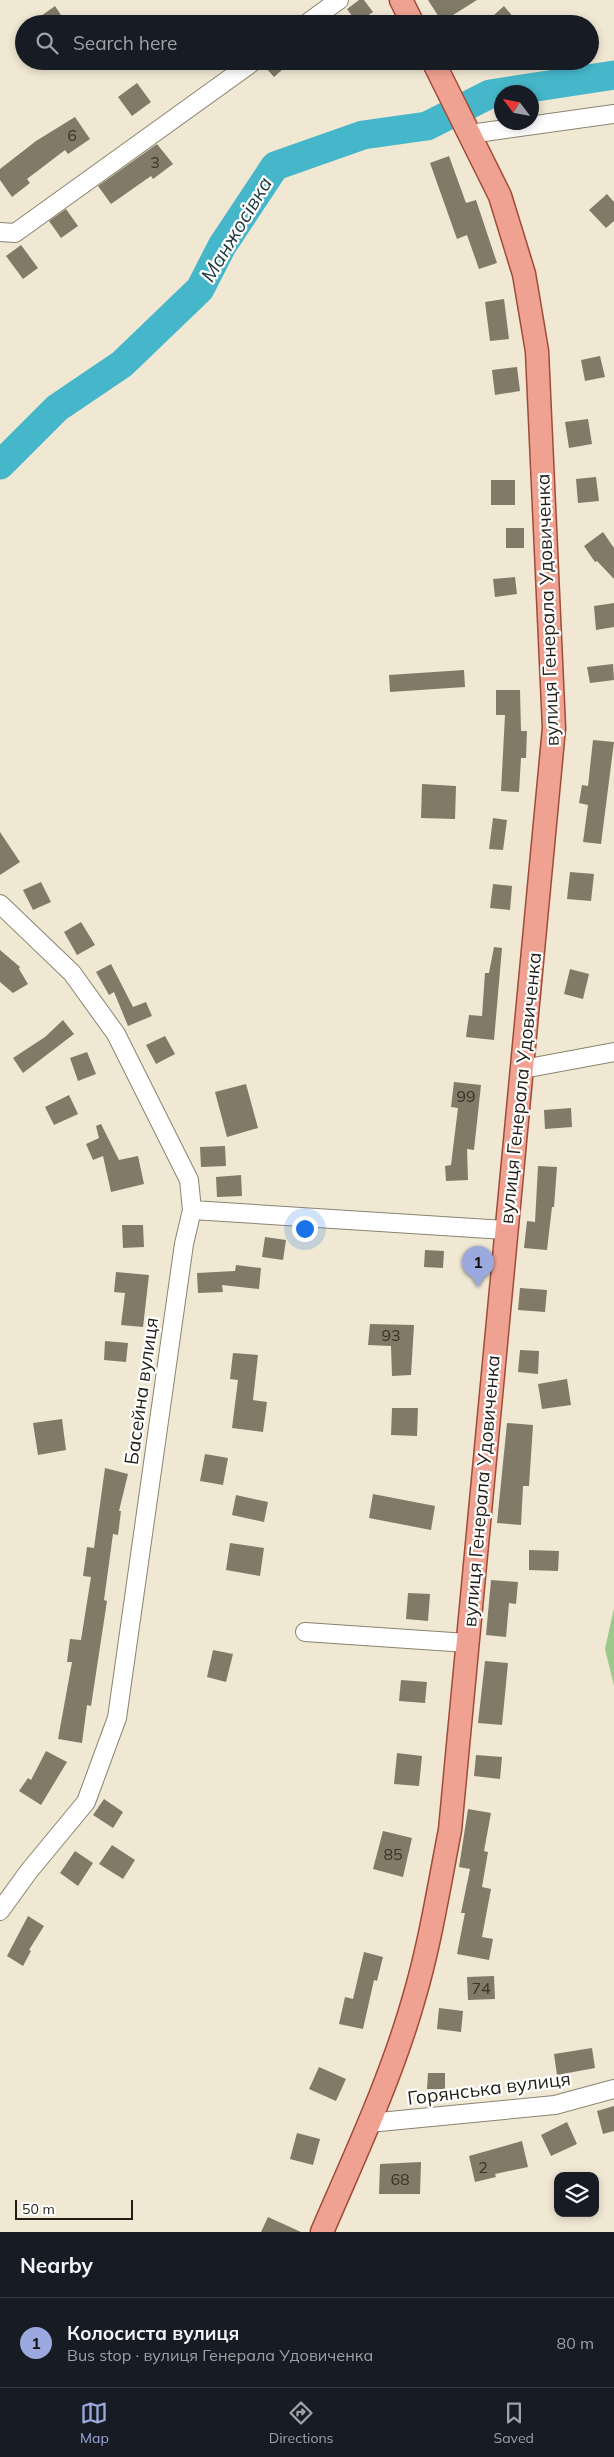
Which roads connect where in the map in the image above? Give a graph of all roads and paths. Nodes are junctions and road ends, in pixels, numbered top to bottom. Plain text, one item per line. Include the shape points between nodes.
1 (339, 0) edge
2 (401, 0) edge
3 (318, 15) edge
4 (408, 15) edge
5 (241, 70) edge
6 (438, 70) edge
7 (614, 114) edge
8 (468, 129) junction
9 (0, 232) edge
10 (0, 904) edge
11 (614, 1052) edge
12 (523, 1068) junction
13 (192, 1210) junction
14 (505, 1230) junction
15 (305, 1632) dead end
16 (467, 1643) junction
17 (0, 1911) edge
18 (614, 2089) edge
19 (369, 2124) junction
20 (322, 2232) edge

1 - 3 street
2 - 4 main road
5 - 9 street via 15,233
6 - 8 main road, вулиця Генерала Удовиченка
7 - 8 street
8 - 12 main road, вулиця Генерала Удовиченка via 500,196 524,274 536,351 554,728
10 - 13 street, Басейна вулиця via 72,973 116,1034 189,1180
11 - 12 street
12 - 14 main road, вулиця Генерала Удовиченка
13 - 14 street
13 - 17 street, Басейна вулиця via 184,1244 117,1718 86,1802
14 - 16 main road, вулиця Генерала Удовиченка
15 - 16 street
16 - 19 main road, вулиця Генерала Удовиченка via 450,1830 435,1906 414,1998
18 - 19 street, Горянська вулиця via 555,2105
19 - 20 main road, вулиця Генерала Удовиченка

